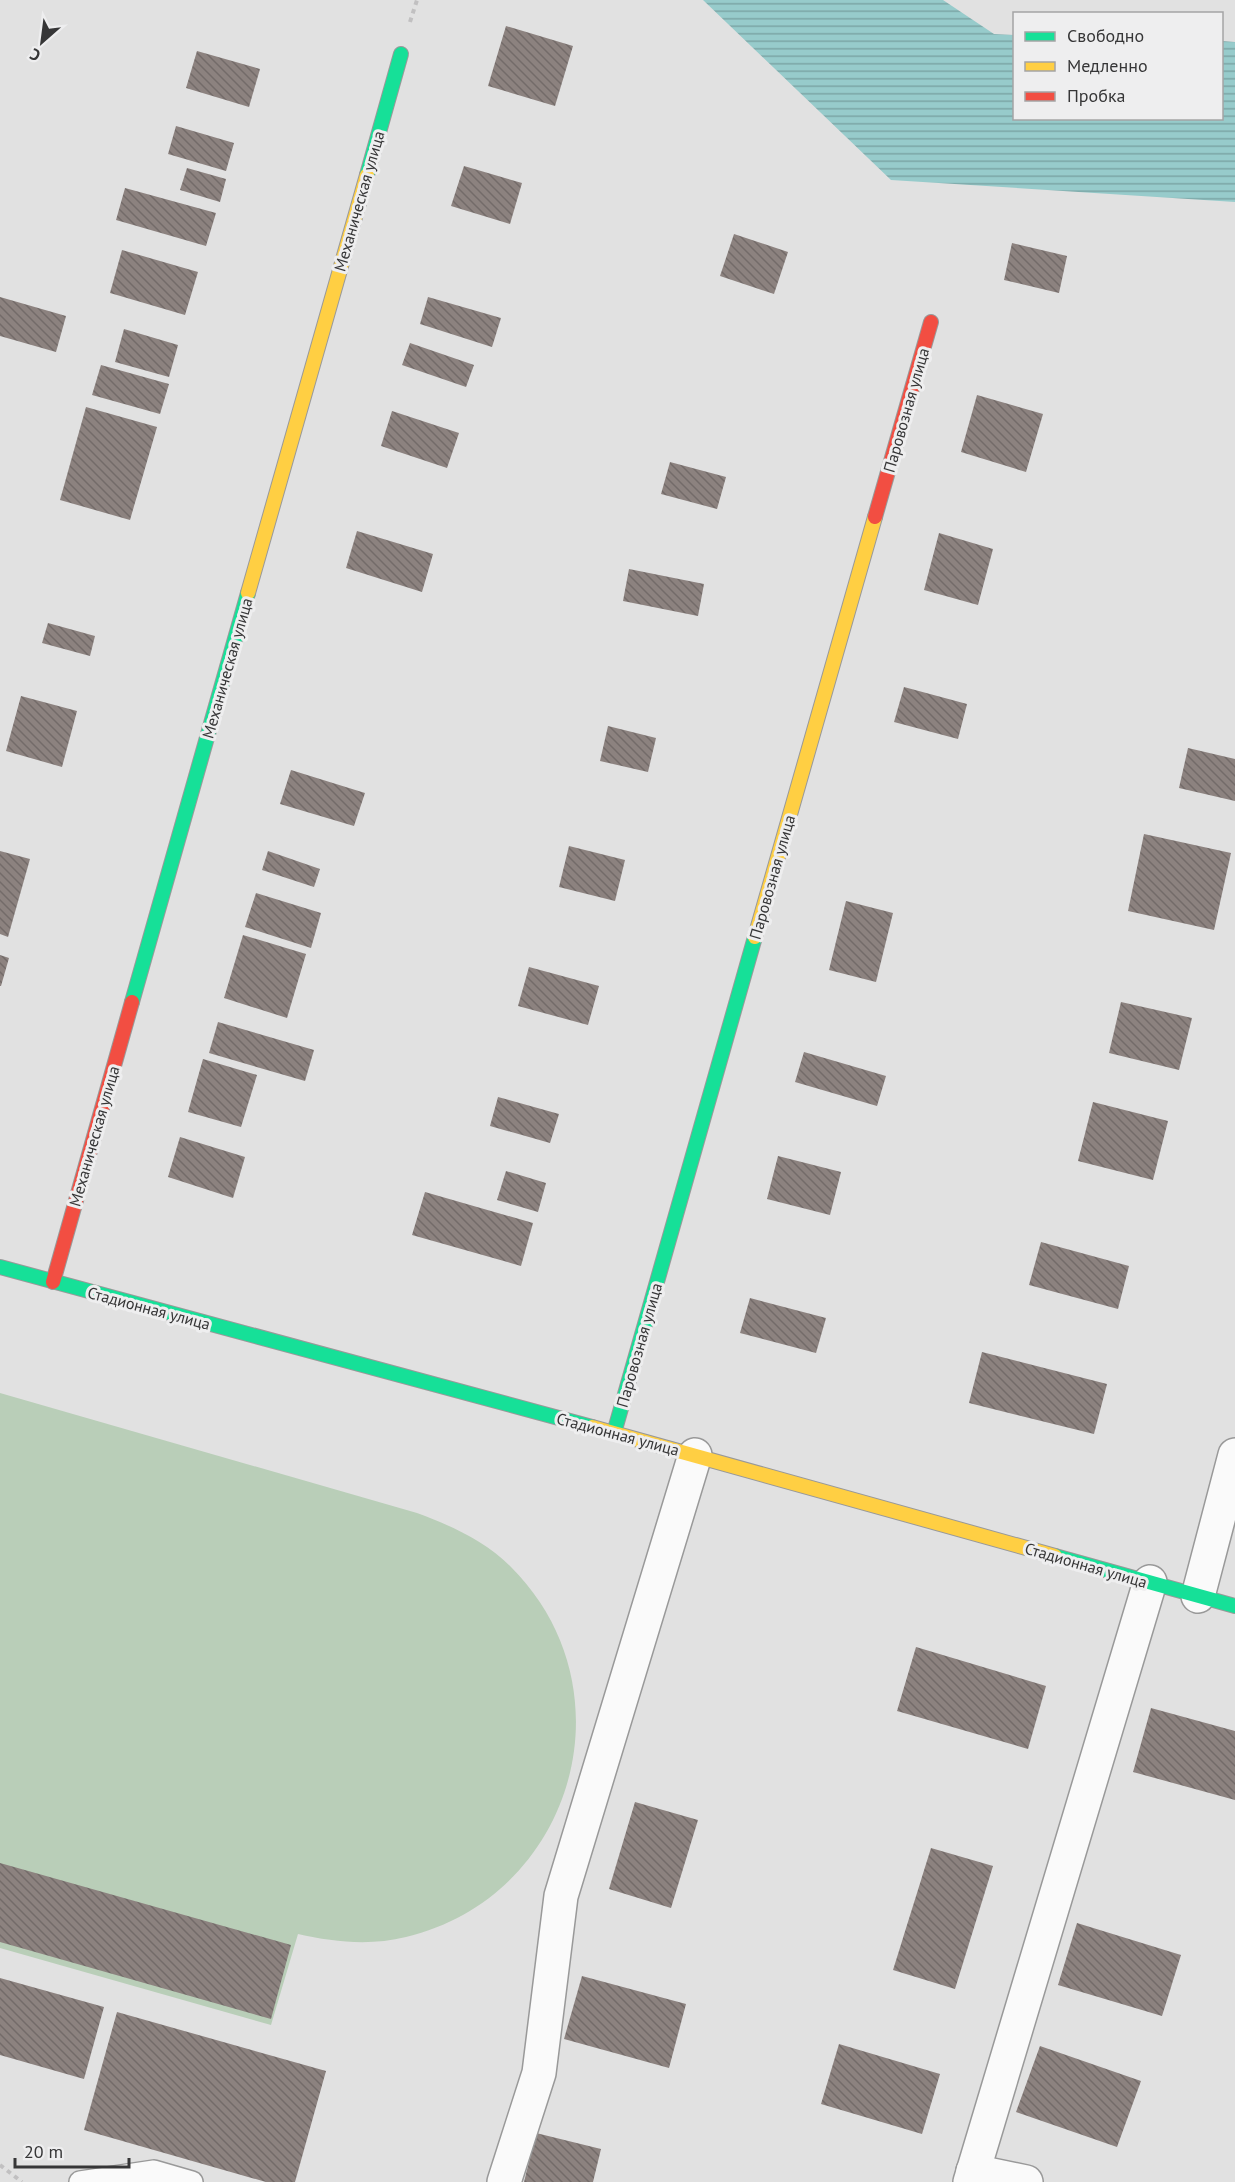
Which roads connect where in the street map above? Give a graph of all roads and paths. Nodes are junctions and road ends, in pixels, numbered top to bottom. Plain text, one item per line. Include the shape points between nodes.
1 (400, 54) dead end
2 (931, 322) dead end
3 (0, 1267) edge
4 (53, 1282) junction
5 (614, 1433) junction
6 (695, 1455) junction
7 (1235, 1455) edge
8 (1150, 1582) junction
9 (1198, 1596) junction
10 (1235, 1606) edge
11 (0, 2165) edge
12 (972, 2176) edge
13 (22, 2182) edge
14 (80, 2182) edge
15 (192, 2182) edge
16 (504, 2182) edge
17 (1022, 2182) edge

1 - 4 street, Механическая улица
2 - 5 street, Паровозная улица
3 - 4 street, Стадионная улица
4 - 5 street, Стадионная улица
5 - 6 street, Стадионная улица
6 - 8 street, Стадионная улица
6 - 16 street via 561,1896 539,2073
7 - 9 street
8 - 9 street, Стадионная улица
8 - 12 street
9 - 10 street, Стадионная улица
11 - 13 path
12 - 17 street
14 - 15 lane via 154,2171

